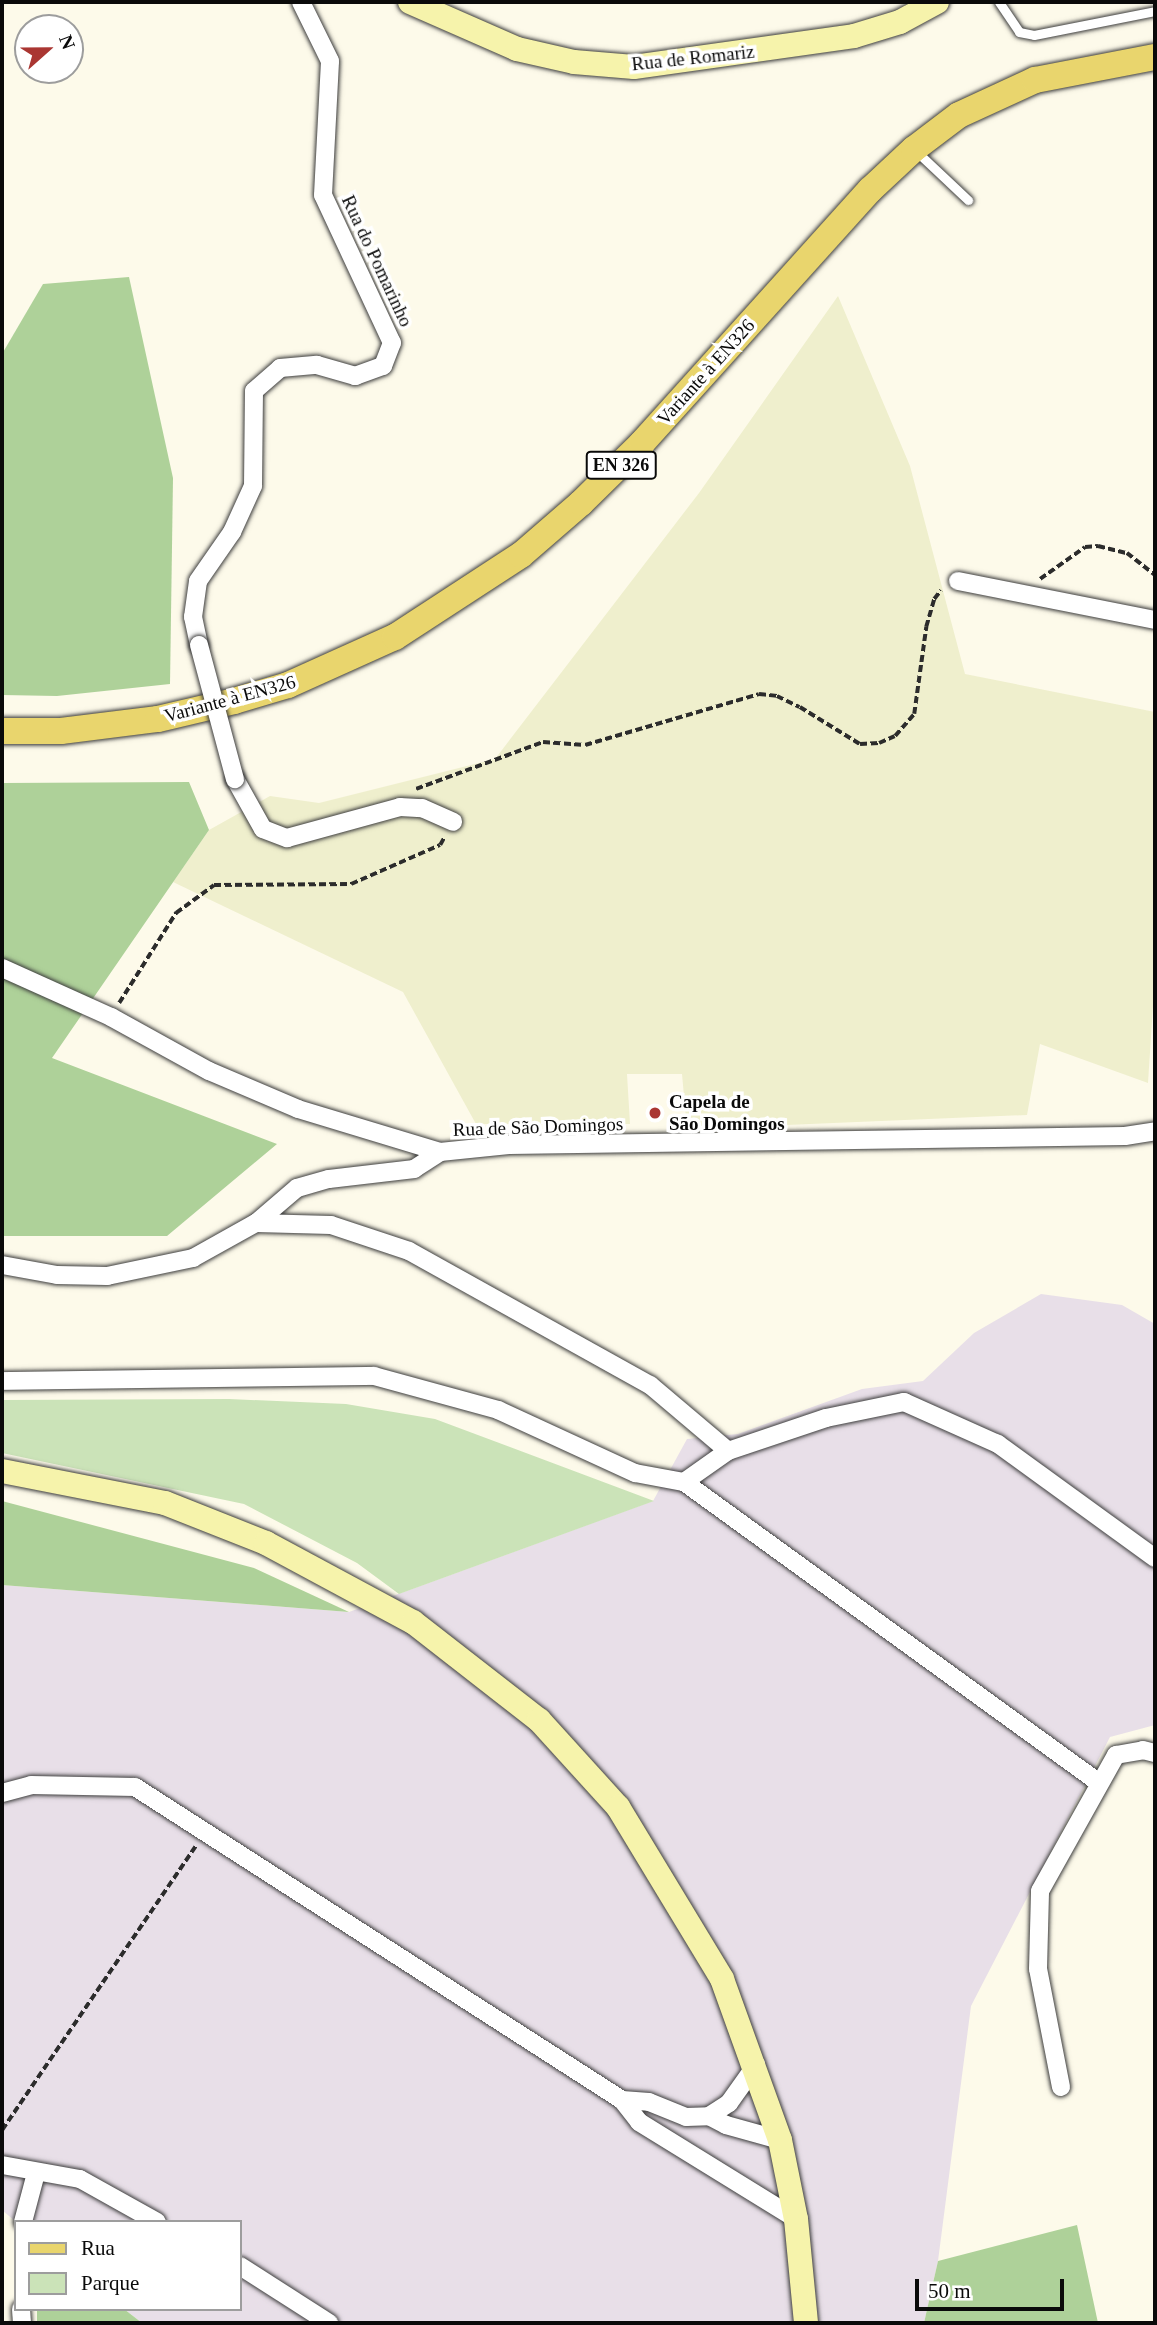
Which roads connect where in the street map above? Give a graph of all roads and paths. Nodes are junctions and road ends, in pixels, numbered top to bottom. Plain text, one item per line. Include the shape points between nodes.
1 (301, 2) edge
2 (410, 2) edge
3 (937, 2) edge
4 (999, 2) edge
5 (1155, 11) edge
6 (1155, 57) edge
7 (914, 149) junction
8 (968, 200) dead end
9 (1155, 575) edge
10 (958, 581) joint
11 (1030, 596) junction
12 (1155, 621) edge
13 (2, 731) edge
14 (378, 811) junction
15 (453, 822) joint
16 (2, 968) edge
17 (111, 1017) junction
18 (1155, 1131) edge
19 (440, 1152) junction
20 (256, 1223) junction
21 (2, 1265) edge
22 (2, 1381) edge
23 (728, 1451) junction
24 (2, 1471) edge
25 (684, 1482) junction
26 (1155, 1558) edge
27 (1155, 1753) edge
28 (1098, 1782) junction
29 (2, 1793) edge
30 (205, 1832) junction
31 (756, 2065) junction
32 (1061, 2087) dead end
33 (622, 2100) junction
34 (709, 2116) junction
35 (2, 2130) edge
36 (780, 2140) junction
37 (2, 2165) edge
38 (36, 2173) junction
39 (796, 2219) junction
40 (24, 2220) edge
41 (153, 2220) edge
42 (242, 2267) edge
43 (329, 2323) edge
44 (806, 2323) edge

1 - 14 street, Rua do Pomarinho, bridge via 331,61 323,195 392,343 383,366 355,376 317,365 280,368 254,391 253,486 232,532 198,581 193,617 234,779 262,829 287,838
2 - 3 main road, Rua de Romariz via 517,49 574,62 634,67 854,36 900,22
4 - 5 lane via 1018,32 1034,35
6 - 7 main road, Variante à EN326 / EN 326 via 1034,80 960,116
7 - 8 lane
7 - 13 main road, Variante à EN326 / EN 326 via 870,190 642,443 581,503 521,555 439,611 336,665 234,701 158,719 61,731
9 - 11 path via 1112,546 1085,547 1037,581
10 - 11 street
10 - 14 path via 946,584 934,599 914,714 895,736 860,744 800,707 777,696 759,694 585,745 543,742 414,789
11 - 12 street
14 - 15 street, Rua do Pomarinho via 422,808
15 - 17 path via 440,845 351,884 214,885 176,913
16 - 17 street, Rua de São Domingos
17 - 19 street, Rua de São Domingos via 209,1071 298,1110
18 - 19 street, Rua de São Domingos via 1125,1136 509,1145
19 - 20 street via 414,1169 329,1179 297,1188
20 - 21 street via 194,1258 107,1276 57,1275
20 - 23 street via 331,1225 409,1251 650,1385
22 - 25 street via 374,1376 498,1410 635,1473
23 - 25 street
23 - 26 street via 826,1418 904,1402 998,1444
24 - 31 main road via 165,1503 266,1543 413,1622 539,1720 618,1807 666,1881 722,1979
25 - 28 street
27 - 28 street via 1143,1750 1116,1755
28 - 32 street via 1040,1891 1038,1969
29 - 30 street via 31,1785 135,1787
30 - 33 street
30 - 35 path
31 - 34 street via 729,2103
31 - 36 main road
33 - 34 street via 649,2102 686,2117
33 - 39 street via 639,2122
34 - 36 street via 726,2126
36 - 39 main road
37 - 38 street
38 - 40 street
38 - 41 street via 80,2179
39 - 44 main road
42 - 43 street

